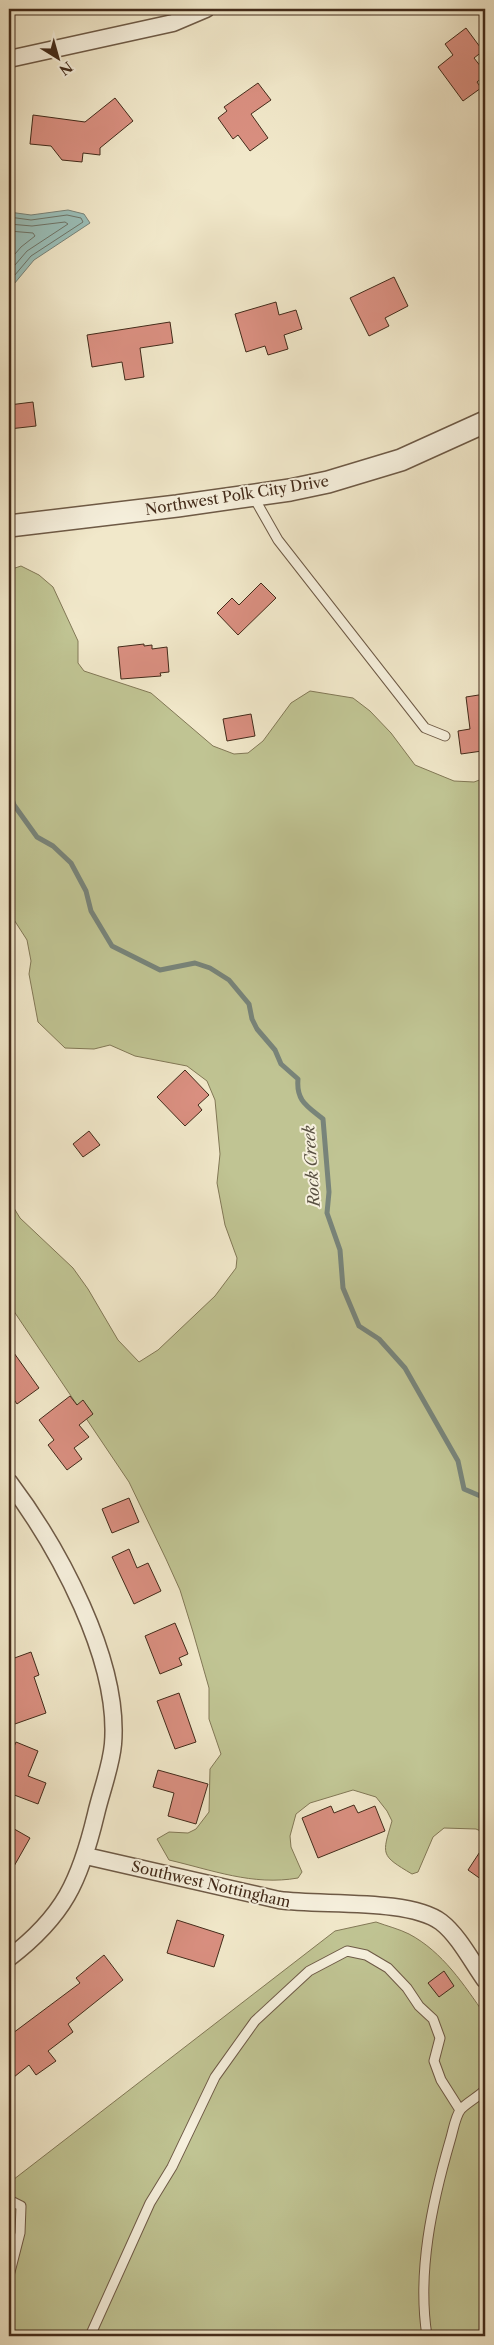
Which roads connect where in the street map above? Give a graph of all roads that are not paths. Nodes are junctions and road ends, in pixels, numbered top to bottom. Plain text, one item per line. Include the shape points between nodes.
1 (206, 9) edge
2 (9, 59) edge
3 (485, 422) edge
4 (253, 495) junction
5 (9, 526) edge
6 (445, 736) dead end
7 (9, 1482) edge
8 (14, 1501) edge
9 (86, 1856) junction
10 (9, 1958) edge
11 (485, 1980) edge
12 (485, 2090) edge
13 (460, 2110) junction
14 (9, 2200) edge
15 (9, 2276) edge
16 (90, 2336) edge
17 (427, 2336) edge

1 - 2 street via 173,24
3 - 4 street, Northwest Polk City Drive via 425,451 372,470 290,490
4 - 5 street, Northwest Polk City Drive
4 - 6 lane via 278,540 418,720 432,732
7 - 8 street
8 - 9 street via 47,1537 75,1591 98,1647 107,1683 113,1745
9 - 10 street via 61,1908
9 - 11 street, Southwest Nottingham via 303,1904 362,1904 428,1915 452,1933
12 - 13 lane
13 - 16 lane via 441,2080 434,2061 440,2038 433,2020 388,1968 366,1954 347,1951 309,1971 255,2021 215,2077 172,2167 150,2203
13 - 17 lane via 438,2182 431,2224 424,2314
14 - 15 lane via 21,2206 20,2234

